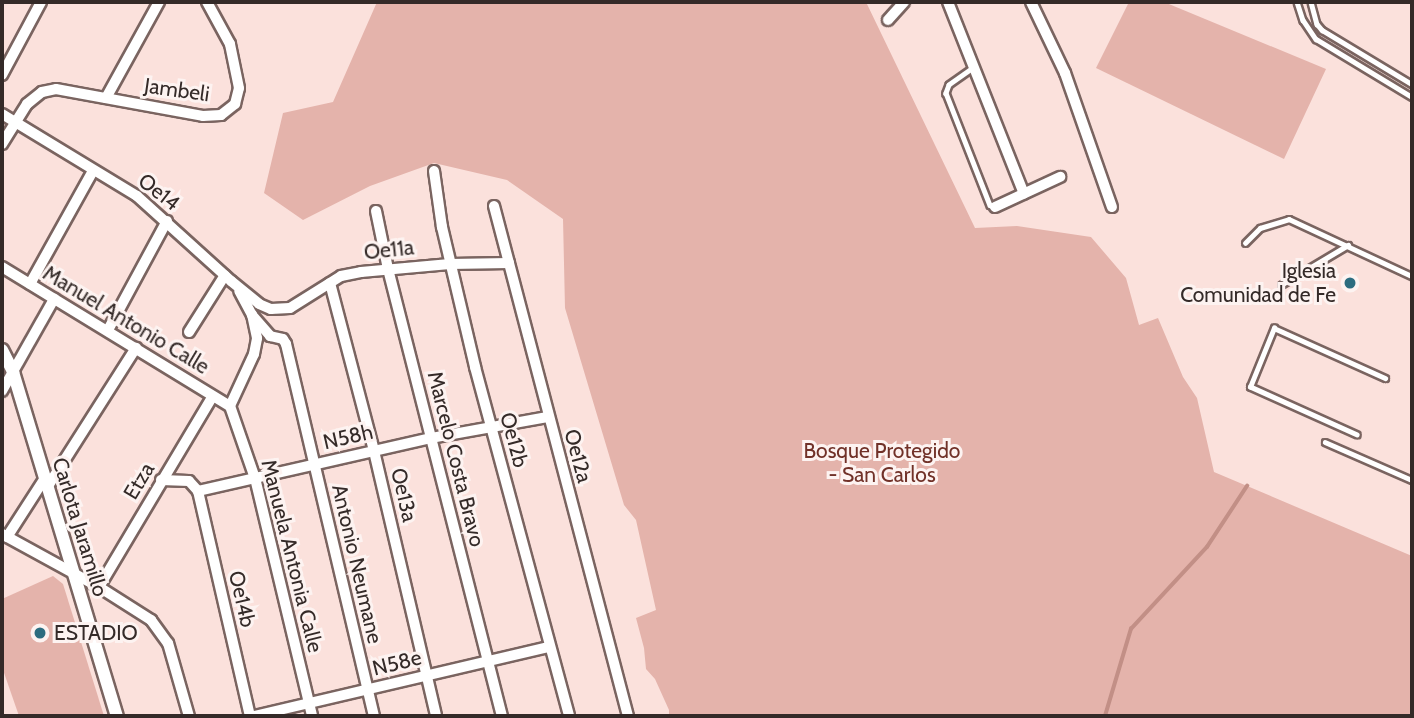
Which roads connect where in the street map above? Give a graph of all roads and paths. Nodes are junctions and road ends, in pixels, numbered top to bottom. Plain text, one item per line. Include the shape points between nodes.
1 (41, 2) edge
2 (159, 2) edge
3 (207, 2) edge
4 (904, 2) edge
5 (948, 2) edge
6 (1031, 2) edge
7 (1297, 2) edge
8 (1311, 2) edge
9 (888, 20) dead end
10 (1317, 24) junction
11 (1310, 32) junction
12 (974, 68) junction
13 (2, 75) edge
14 (1412, 83) edge
15 (1412, 97) edge
16 (106, 98) junction
17 (2, 114) edge
18 (15, 122) junction
19 (2, 144) edge
20 (93, 170) junction
21 (434, 171) dead end
22 (1060, 177) dead end
23 (1024, 194) junction
24 (494, 205) dead end
25 (995, 207) joint
26 (1112, 207) dead end
27 (376, 211) dead end
28 (167, 221) junction
29 (1245, 243) dead end
30 (1349, 245) junction
31 (509, 263) junction
32 (450, 264) junction
33 (2, 267) edge
34 (388, 269) junction
35 (225, 275) junction
36 (1412, 276) edge
37 (330, 283) junction
38 (30, 284) junction
39 (236, 284) junction
40 (1281, 285) dead end
41 (54, 299) junction
42 (282, 310) joint
43 (252, 315) junction
44 (108, 330) junction
45 (189, 332) dead end
46 (136, 348) junction
47 (2, 350) edge
48 (13, 372) junction
49 (1385, 378) dead end
50 (2, 391) edge
51 (213, 396) junction
52 (230, 407) junction
53 (548, 417) junction
54 (491, 427) junction
55 (1357, 435) dead end
56 (431, 438) junction
57 (1325, 442) dead end
58 (374, 451) junction
59 (315, 465) junction
60 (255, 478) junction
61 (161, 480) junction
62 (1412, 480) edge
63 (46, 482) junction
64 (198, 491) junction
65 (4, 535) edge
66 (75, 576) junction
67 (99, 587) junction
68 (549, 647) junction
69 (488, 660) junction
70 (426, 675) junction
71 (367, 690) junction
72 (309, 704) junction
73 (117, 716) edge
74 (189, 716) edge
75 (252, 716) edge
76 (312, 716) edge
77 (374, 716) edge
78 (436, 716) edge
79 (502, 716) edge
80 (569, 716) edge
81 (628, 716) edge

1 - 13 street
2 - 16 street
3 - 16 street, Jambeli via 230,44 239,88 234,104 221,115 203,116
4 - 9 street
5 - 12 street
6 - 26 street via 1065,73
7 - 11 lane
8 - 10 lane
10 - 11 lane
10 - 14 lane
11 - 15 lane
12 - 23 street
12 - 25 lane via 949,85 946,93 990,205
16 - 18 street, Jambeli via 57,89 42,92
17 - 18 street, Oe14
18 - 19 street
18 - 20 street, Oe14
20 - 28 street, Oe14 via 137,196
20 - 38 street
21 - 32 street, Oe12b
22 - 23 street
23 - 25 street
24 - 31 street, Oe12a
27 - 34 street, Marcelo Costa Bravo
28 - 35 street, Oe14
28 - 44 street
29 - 30 lane via 1260,228 1289,219
30 - 36 lane
30 - 40 lane
31 - 32 street, Oe11a
31 - 53 street, Oe12a
32 - 34 street, Oe11a
32 - 54 street, Oe12b
33 - 38 street, Manuel Antonio Calle
34 - 37 street, Oe11a via 341,276
34 - 56 street, Marcelo Costa Bravo
35 - 39 street, Oe14
35 - 45 street
37 - 42 street, Oe11a
37 - 58 street, Oe13a
38 - 41 street, Manuel Antonio Calle
39 - 42 street, Oe14 via 259,304
39 - 43 street
41 - 44 street, Manuel Antonio Calle
41 - 48 street
43 - 52 street via 257,338 254,354
43 - 59 street, Antonio Neumane via 270,336 282,339
44 - 46 street, Manuel Antonio Calle
46 - 51 street, Manuel Antonio Calle
46 - 63 street
47 - 48 street, Carlota Jaramillo
48 - 50 street
48 - 63 street, Carlota Jaramillo
49 - 55 lane via 1274,328 1250,387
51 - 52 street, Manuel Antonio Calle
51 - 61 street, Etza
52 - 60 street, Manuela Antonia Calle
53 - 54 street, N58h
53 - 81 street, Oe12a
54 - 56 street, N58h
54 - 68 street, Oe12b
56 - 58 street, N58h
56 - 69 street, Marcelo Costa Bravo
57 - 62 lane
58 - 59 street, N58h
58 - 70 street, Oe13a
59 - 60 street, N58h
59 - 71 street, Antonio Neumane
60 - 64 street, N58h
60 - 72 street, Manuela Antonia Calle
61 - 64 street via 189,481
61 - 67 street, Etza
63 - 65 street
63 - 66 street, Carlota Jaramillo
64 - 75 street, Oe14b
65 - 66 street
66 - 67 street
66 - 73 street, Carlota Jaramillo
67 - 74 street via 135,608 161,632
68 - 69 street, N58e
68 - 80 street, Oe12b
69 - 70 street, N58e
69 - 79 street, Marcelo Costa Bravo
70 - 71 street, N58e
70 - 78 street, Oe13a
71 - 72 street, N58e
71 - 77 street, Antonio Neumane
72 - 75 street, N58e
72 - 76 street, Manuela Antonia Calle

